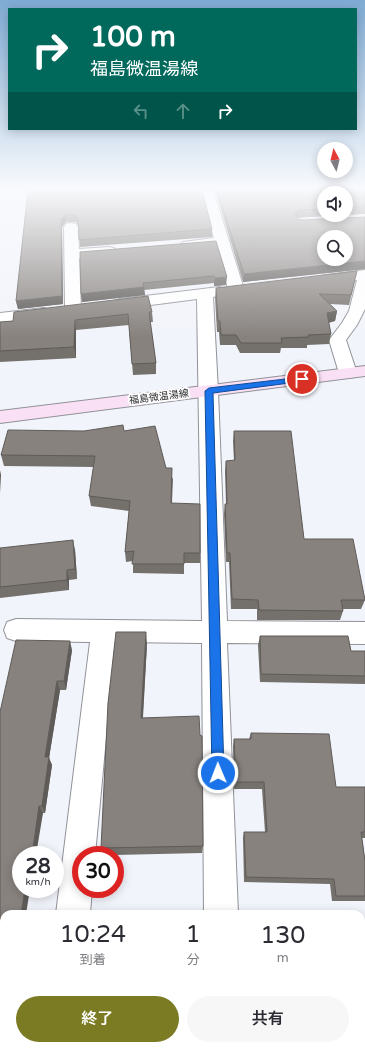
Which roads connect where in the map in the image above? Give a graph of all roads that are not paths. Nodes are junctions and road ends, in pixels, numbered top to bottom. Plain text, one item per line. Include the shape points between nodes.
1 (71, 239) edge
2 (221, 239) edge
3 (222, 242) junction
4 (175, 246) edge
5 (120, 250) edge
6 (72, 254) junction
7 (365, 275) edge
8 (312, 281) edge
9 (205, 294) junction
10 (104, 306) edge
11 (89, 307) edge
12 (73, 309) junction
13 (0, 318) edge
14 (357, 372) edge
15 (209, 391) junction
16 (0, 417) edge
17 (16, 630) dead end
18 (104, 630) junction
19 (214, 632) junction
20 (365, 634) edge
21 (73, 910) edge
22 (222, 910) edge

1 - 6 street
2 - 3 street
3 - 4 street
3 - 9 street via 243,289
5 - 6 street
6 - 12 street
7 - 8 street
7 - 14 street via 354,319 337,340
9 - 10 street
9 - 15 street
11 - 12 street
12 - 13 street
14 - 15 main road, 福島微温湯線
15 - 16 main road, 福島微温湯線
15 - 19 street
17 - 18 street
18 - 19 street
18 - 21 street
19 - 20 street
19 - 22 street

